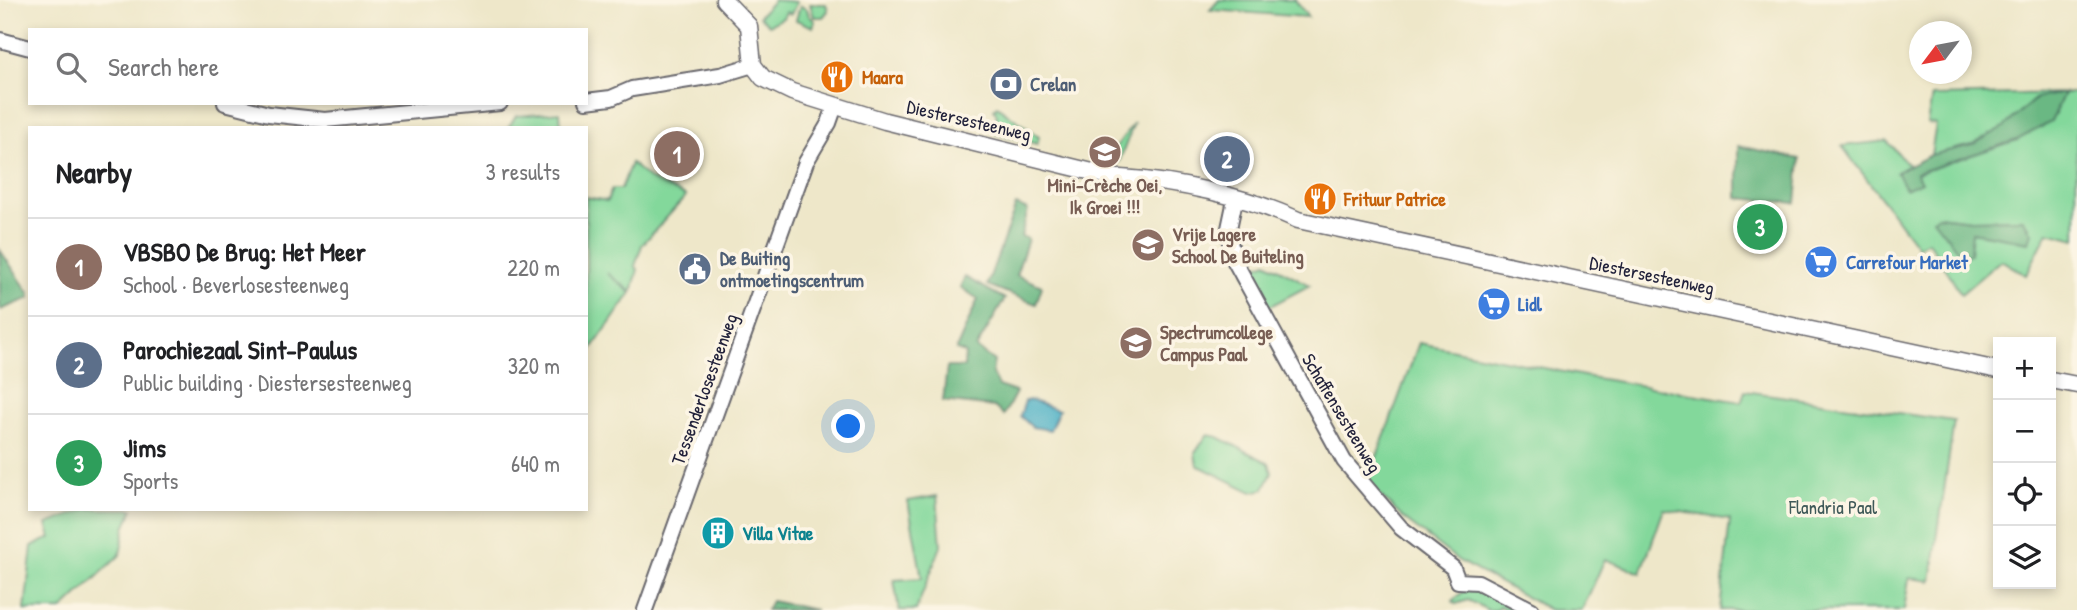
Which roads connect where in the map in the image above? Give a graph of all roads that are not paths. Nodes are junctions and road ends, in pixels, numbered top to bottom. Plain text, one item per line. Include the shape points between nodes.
1 (724, 0) edge
2 (0, 40) edge
3 (28, 47) edge
4 (753, 65) junction
5 (588, 101) edge
6 (233, 105) edge
7 (479, 105) edge
8 (835, 106) junction
9 (1234, 205) junction
10 (1993, 369) edge
11 (2056, 381) edge
12 (2077, 385) edge
13 (645, 610) edge
14 (1532, 610) edge

1 - 4 main road via 749,26
2 - 3 street
4 - 5 street
4 - 8 main road, Diestersesteenweg via 763,78
6 - 7 street via 325,120
8 - 9 main road, Diestersesteenweg via 1121,178 1174,197
8 - 13 street, Tessenderlosesteenweg via 806,162
9 - 10 main road, Diestersesteenweg
9 - 14 street, Schaffensesteenweg via 1228,242 1234,260 1359,481 1401,528 1453,568 1458,581 1478,582
11 - 12 main road

